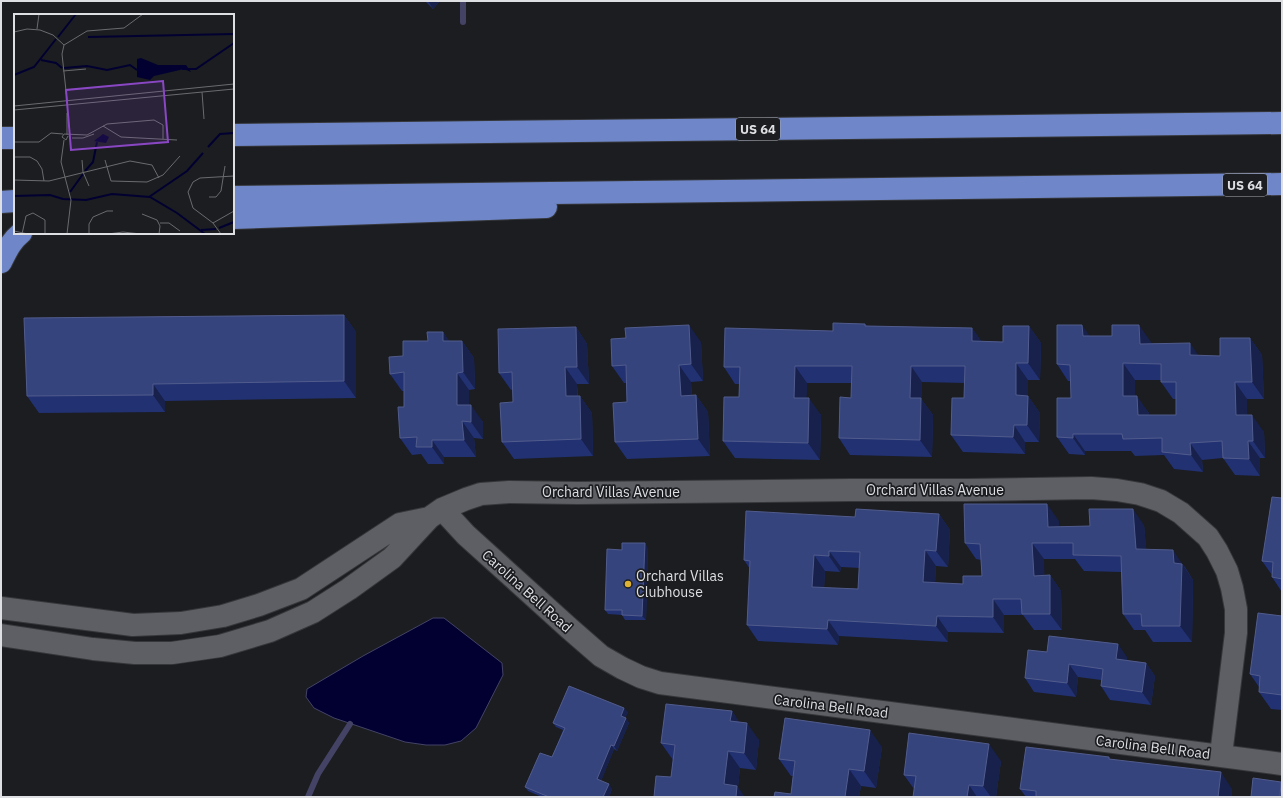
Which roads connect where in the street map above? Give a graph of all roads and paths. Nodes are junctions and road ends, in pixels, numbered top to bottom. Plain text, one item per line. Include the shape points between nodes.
1 (1282, 123) edge
2 (234, 135) edge
3 (1, 138) edge
4 (14, 138) edge
5 (1282, 184) edge
6 (685, 191) junction
7 (234, 197) edge
8 (14, 201) edge
9 (1, 202) edge
10 (234, 218) edge
11 (21, 234) edge
12 (1, 262) edge
13 (435, 513) junction
14 (259, 605) junction
15 (1, 608) edge
16 (270, 631) junction
17 (1, 635) edge
18 (1221, 755) junction
19 (1282, 764) edge

1 - 2 highway, US 64
3 - 4 highway
5 - 6 highway, US 64
6 - 7 highway, US 64
6 - 10 highway via 576,205 513,209
8 - 9 highway
11 - 12 highway via 9,246
13 - 14 street, Orchard Villas Avenue via 400,524 301,589
13 - 16 street, Orchard Villas Avenue via 392,558 349,589 313,612
13 - 18 street, Carolina Bell Road via 472,540 601,656 641,677 660,683
13 - 18 street, Orchard Villas Avenue via 482,494 509,492 1091,488 1140,494 1161,501 1181,513 1208,537 1229,577 1236,609 1236,633
14 - 15 street, Orchard Villas Avenue via 223,616 181,623 133,625
14 - 16 street
16 - 17 street, Orchard Villas Avenue via 220,646 172,653 128,652
18 - 19 street, Carolina Bell Road

